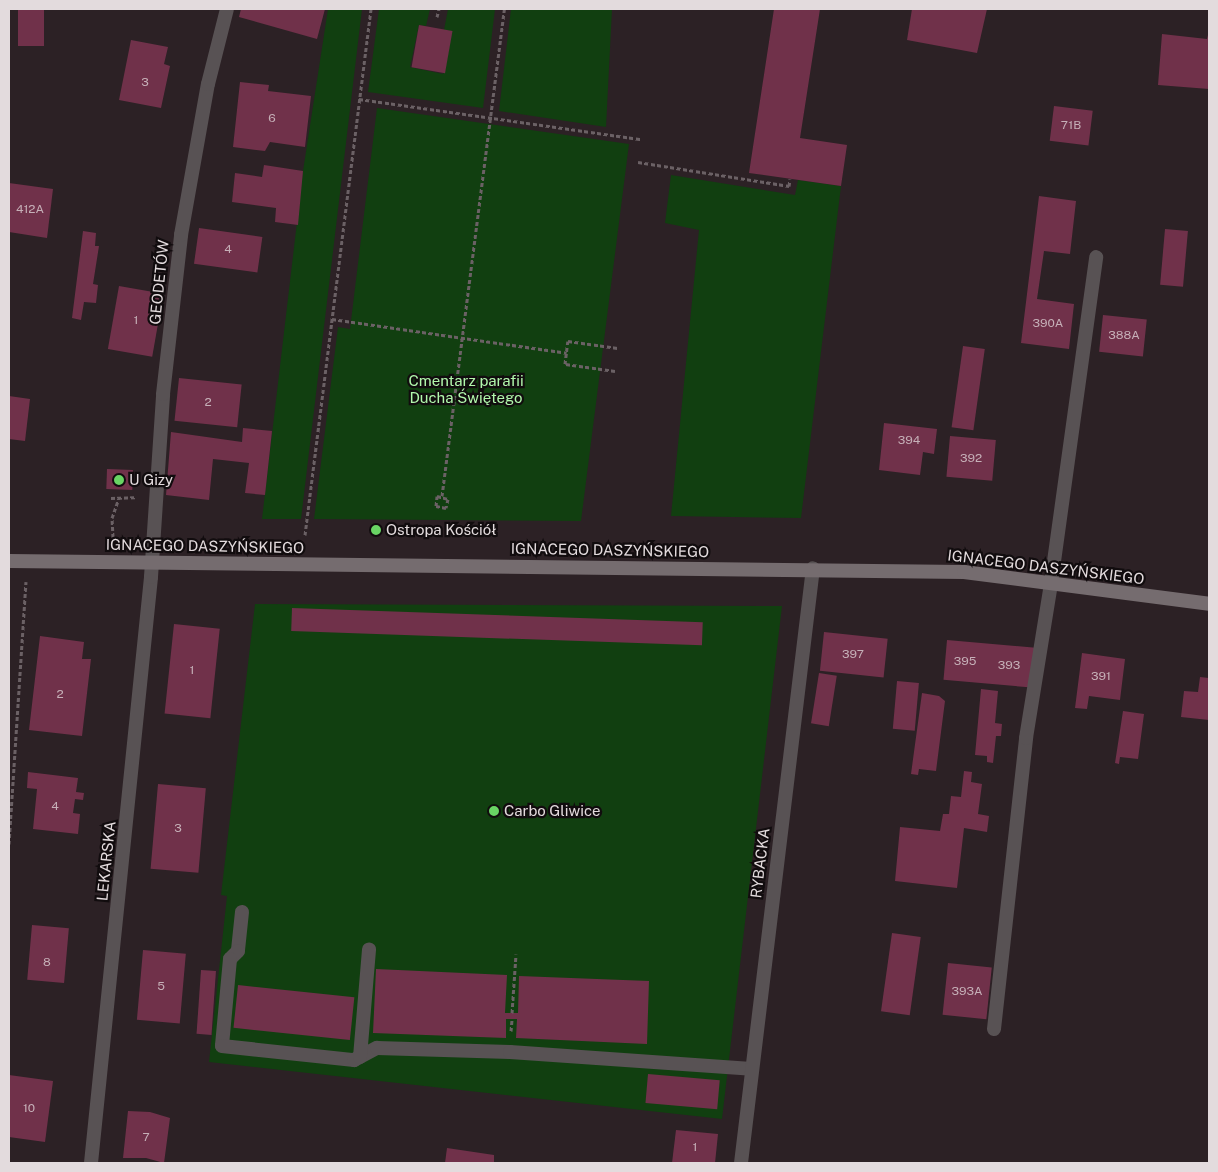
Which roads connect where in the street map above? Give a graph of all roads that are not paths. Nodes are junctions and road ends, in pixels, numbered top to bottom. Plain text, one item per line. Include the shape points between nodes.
1 (228, 9) edge
2 (1096, 257) dead end
3 (9, 561) edge
4 (152, 562) junction
5 (813, 568) junction
6 (1052, 583) junction
7 (1209, 604) edge
8 (242, 912) dead end
9 (369, 949) dead end
10 (994, 1029) dead end
11 (360, 1057) junction
12 (751, 1069) junction
13 (91, 1163) edge
14 (741, 1163) edge

1 - 4 street, GEODETÓW via 208,84 181,235 163,394
2 - 6 street
3 - 4 main road, IGNACEGO DASZYŃSKIEGO
4 - 5 main road, IGNACEGO DASZYŃSKIEGO
4 - 13 street, LEKARSKA
5 - 6 main road, IGNACEGO DASZYŃSKIEGO via 964,572
5 - 12 street, RYBACKA
6 - 7 main road, IGNACEGO DASZYŃSKIEGO
6 - 10 street via 1026,738
8 - 11 street via 238,950 230,960 222,1046 354,1060
9 - 11 street
11 - 12 street via 378,1048 510,1052
12 - 14 street, RYBACKA

